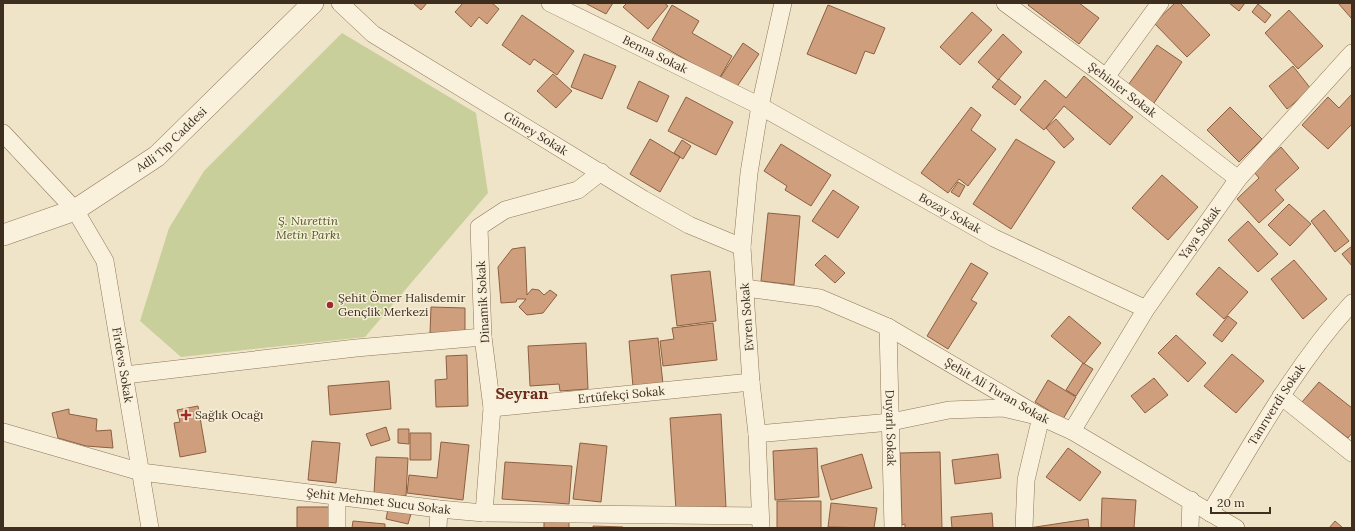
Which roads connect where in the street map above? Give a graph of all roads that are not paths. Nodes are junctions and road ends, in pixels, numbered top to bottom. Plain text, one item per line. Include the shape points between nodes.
1 (313, 3) edge
2 (340, 3) edge
3 (550, 3) edge
4 (783, 3) edge
5 (1005, 3) edge
6 (1160, 3) edge
7 (1352, 53) edge
8 (1106, 77) junction
9 (760, 106) junction
10 (3, 133) edge
11 (602, 172) junction
12 (1238, 179) junction
13 (75, 210) junction
14 (3, 235) edge
15 (742, 247) junction
16 (745, 288) junction
17 (1352, 303) edge
18 (1146, 309) junction
19 (888, 327) junction
20 (484, 337) junction
21 (125, 375) junction
22 (751, 382) junction
23 (1281, 396) junction
24 (492, 408) junction
25 (1041, 417) junction
26 (891, 422) junction
27 (1072, 431) junction
28 (3, 432) edge
29 (757, 434) junction
30 (1352, 453) edge
31 (141, 472) junction
32 (337, 497) junction
33 (1192, 500) junction
34 (439, 509) junction
35 (484, 513) junction
36 (1210, 513) junction
37 (583, 520) edge
38 (760, 522) edge
39 (150, 528) edge
40 (337, 528) edge
41 (438, 528) edge
42 (893, 528) edge
43 (1024, 528) edge
44 (1190, 528) edge
45 (1236, 528) edge

1 - 13 street, Adli Tıp Caddesi via 157,156
2 - 11 street, Güney Sokak via 373,34
3 - 9 street, Benna Sokak
4 - 9 street, Evren Sokak
5 - 8 street, Şehinler Sokak
6 - 8 street
7 - 12 street, Yaya Sokak
8 - 12 street, Şehinler Sokak
9 - 15 street, Evren Sokak via 749,174
9 - 18 street, Bozay Sokak via 994,238
10 - 13 street, Firdevs Sokak
11 - 15 street, Güney Sokak via 689,225
11 - 20 street, Dinamik Sokak via 578,190 505,210 479,228
12 - 18 street, Yaya Sokak
13 - 14 street, Adli Tıp Caddesi
13 - 21 street, Firdevs Sokak via 105,261
15 - 16 street, Evren Sokak
16 - 19 street, Şehit Ali Turan Sokak via 820,298
16 - 22 street, Evren Sokak
17 - 23 street, Tanrıverdi Sokak via 1329,328
18 - 27 street, Yaya Sokak
19 - 25 street, Şehit Ali Turan Sokak
19 - 26 street, Duyarlı Sokak
20 - 21 street via 356,348
20 - 24 street, Dinamik Sokak
21 - 31 street, Firdevs Sokak
22 - 24 street, Ertüfekçi Sokak
22 - 29 street, Evren Sokak
23 - 30 street
23 - 36 street, Tanrıverdi Sokak
24 - 35 street, Dinamik Sokak
25 - 26 street via 1003,408 949,410
25 - 27 street, Şehit Ali Turan Sokak
25 - 43 street via 1026,480
26 - 29 street
26 - 42 street, Duyarlı Sokak
27 - 33 street, Şehit Ali Turan Sokak
28 - 31 street, Şehit Mehmet Sucu Sokak
29 - 38 street, Evren Sokak
31 - 32 street, Şehit Mehmet Sucu Sokak
31 - 39 street, Firdevs Sokak
32 - 34 street, Şehit Mehmet Sucu Sokak
32 - 40 street
33 - 36 street, Şehit Ali Turan Sokak
33 - 44 street
34 - 35 street, Şehit Mehmet Sucu Sokak
34 - 41 street
35 - 37 street, Şehit Mehmet Sucu Sokak
36 - 45 street, Şehit Ali Turan Sokak
37 - 38 street, Şehit Mehmet Sucu Sokak

